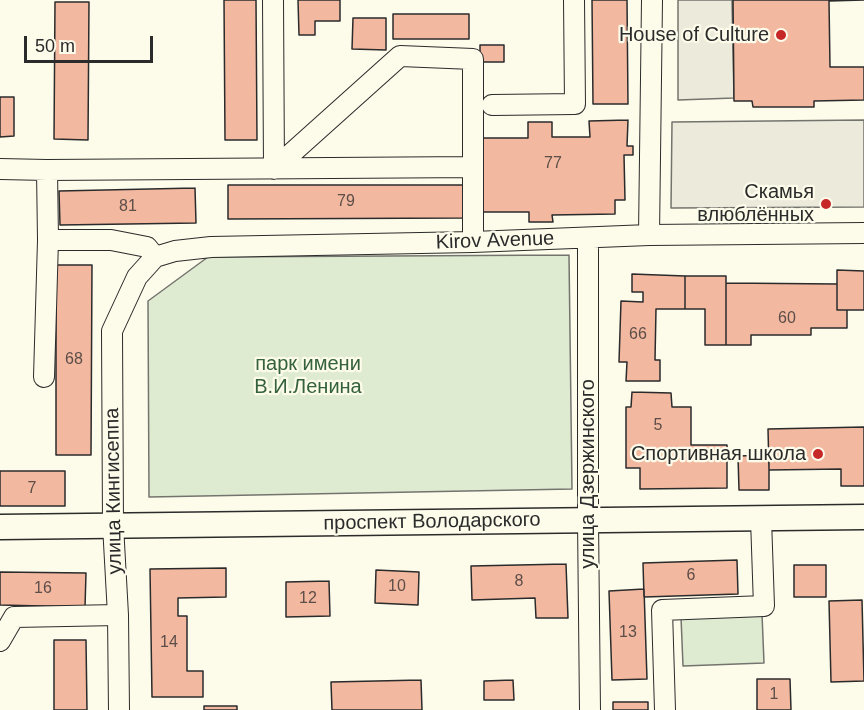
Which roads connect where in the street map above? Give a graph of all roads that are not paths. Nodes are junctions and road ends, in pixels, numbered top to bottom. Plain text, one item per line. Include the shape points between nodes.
1 (273, 0) edge
2 (574, 0) edge
3 (652, 0) edge
4 (492, 105) dead end
5 (473, 167) junction
6 (0, 169) edge
7 (273, 169) junction
8 (47, 170) junction
9 (864, 233) edge
10 (649, 235) junction
11 (588, 238) junction
12 (48, 240) junction
13 (473, 242) junction
14 (155, 257) junction
15 (44, 377) dead end
16 (864, 518) edge
17 (761, 519) junction
18 (588, 520) junction
19 (113, 525) junction
20 (0, 527) edge
21 (118, 615) junction
22 (0, 640) edge
23 (119, 710) edge
24 (590, 710) edge
25 (665, 710) edge

1 - 7 street
2 - 4 street via 574,105
3 - 10 street
5 - 7 street
5 - 7 street via 473,59 400,56
5 - 13 street
6 - 8 street
7 - 8 street
8 - 12 street
9 - 10 street, Kirov Avenue
10 - 11 street, Kirov Avenue
11 - 13 street, Kirov Avenue
11 - 18 street, улица Дзержинского
12 - 14 street via 111,240 147,248
12 - 15 street
13 - 14 street, Kirov Avenue via 211,247 176,250
14 - 19 street, улица Кингисеппа via 137,277 112,331
16 - 17 main road, проспект Володарского
17 - 18 main road, проспект Володарского
17 - 25 street via 765,606 662,610
18 - 19 main road, проспект Володарского
18 - 24 street, улица Дзержинского
19 - 20 main road, проспект Володарского
19 - 21 street, улица Кингисеппа
21 - 22 street via 14,617
21 - 23 street, улица Кингисеппа

